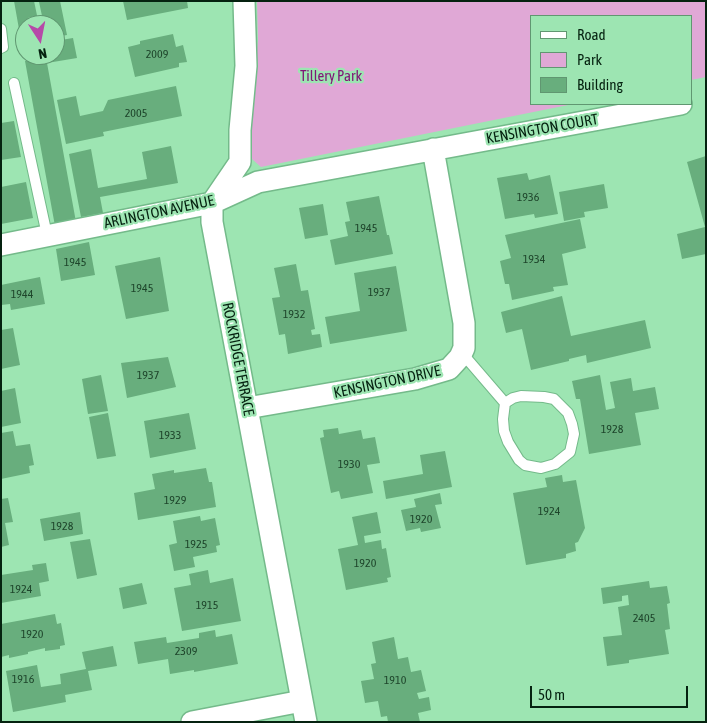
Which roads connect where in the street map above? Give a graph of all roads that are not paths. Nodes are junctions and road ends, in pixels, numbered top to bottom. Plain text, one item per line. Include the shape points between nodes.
1 (244, 1) edge
2 (1, 29) edge
3 (1, 48) edge
4 (14, 83) dead end
5 (675, 105) edge
6 (433, 150) junction
7 (212, 203) junction
8 (47, 236) junction
9 (1, 245) edge
10 (462, 353) junction
11 (505, 403) junction
12 (247, 408) junction
13 (304, 712) edge
14 (192, 722) edge

1 - 7 street via 246,66 240,162
2 - 3 lane
4 - 8 lane
5 - 6 street, KENSINGTON COURT
6 - 7 street, ARLINGTON AVENUE via 258,182
6 - 10 street via 464,323
7 - 8 street, ARLINGTON AVENUE
7 - 12 street, ROCKRIDGE TERRACE via 212,222
8 - 9 street, ARLINGTON AVENUE
10 - 11 lane
10 - 12 street, KENSINGTON DRIVE via 449,369 415,379
11 - 11 lane via 508,442 513,453 526,465 549,467 570,452 574,434 572,424 568,413 554,399 521,396
12 - 13 street, ROCKRIDGE TERRACE
13 - 14 street

